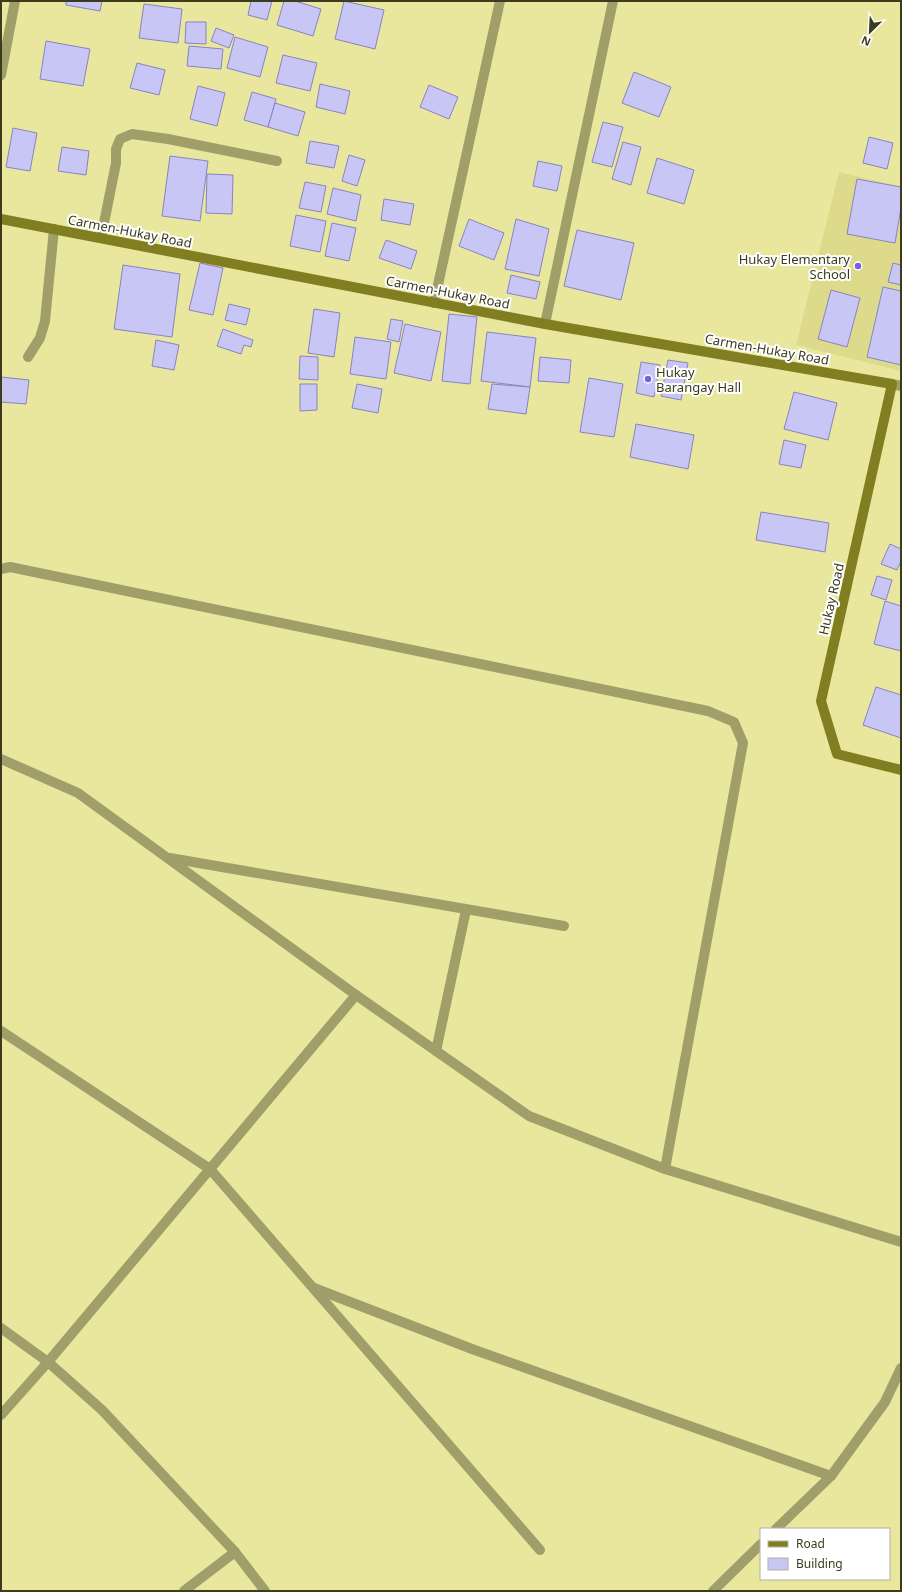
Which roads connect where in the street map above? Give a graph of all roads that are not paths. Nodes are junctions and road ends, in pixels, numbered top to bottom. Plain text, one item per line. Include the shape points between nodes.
1 (15, 1) edge
2 (500, 1) edge
3 (613, 1) edge
4 (1, 75) edge
5 (277, 161) dead end
6 (1, 218) edge
7 (54, 229) junction
8 (101, 238) junction
9 (434, 303) junction
10 (545, 324) junction
11 (28, 357) dead end
12 (896, 385) edge
13 (1, 569) edge
14 (1, 759) edge
15 (901, 770) edge
16 (168, 858) junction
17 (466, 910) junction
18 (564, 926) dead end
19 (356, 995) junction
20 (1, 1031) edge
21 (436, 1051) junction
22 (210, 1169) junction
23 (665, 1169) junction
24 (901, 1242) edge
25 (312, 1286) junction
26 (1, 1328) edge
27 (48, 1362) junction
28 (901, 1368) edge
29 (1, 1415) edge
30 (831, 1476) junction
31 (777, 1528) edge
32 (760, 1545) edge
33 (540, 1550) dead end
34 (235, 1552) junction
35 (184, 1591) edge
36 (265, 1591) edge
37 (713, 1591) edge

1 - 4 street
2 - 9 street
3 - 10 street
5 - 8 street via 161,138 132,134 120,139 116,149 116,163
6 - 7 street, Carmen-Hukay Road
7 - 8 street, Carmen-Hukay Road
7 - 11 street via 45,321 40,338
8 - 9 street, Carmen-Hukay Road
9 - 10 street, Carmen-Hukay Road
10 - 12 street, Carmen-Hukay Road
12 - 15 street, Hukay Road via 821,701 837,754
13 - 23 street via 10,567 708,711 734,722 743,743
14 - 16 street via 78,793
16 - 17 street
16 - 19 street
17 - 18 street
17 - 21 street
19 - 21 street
19 - 22 street
20 - 22 street
21 - 23 street via 529,1116
22 - 25 street
22 - 27 street
23 - 24 street
25 - 30 street via 472,1349
25 - 33 street
26 - 27 street
27 - 29 street
27 - 34 street via 102,1410
28 - 30 street via 885,1402
30 - 31 street
32 - 37 street
34 - 35 street
34 - 36 street

